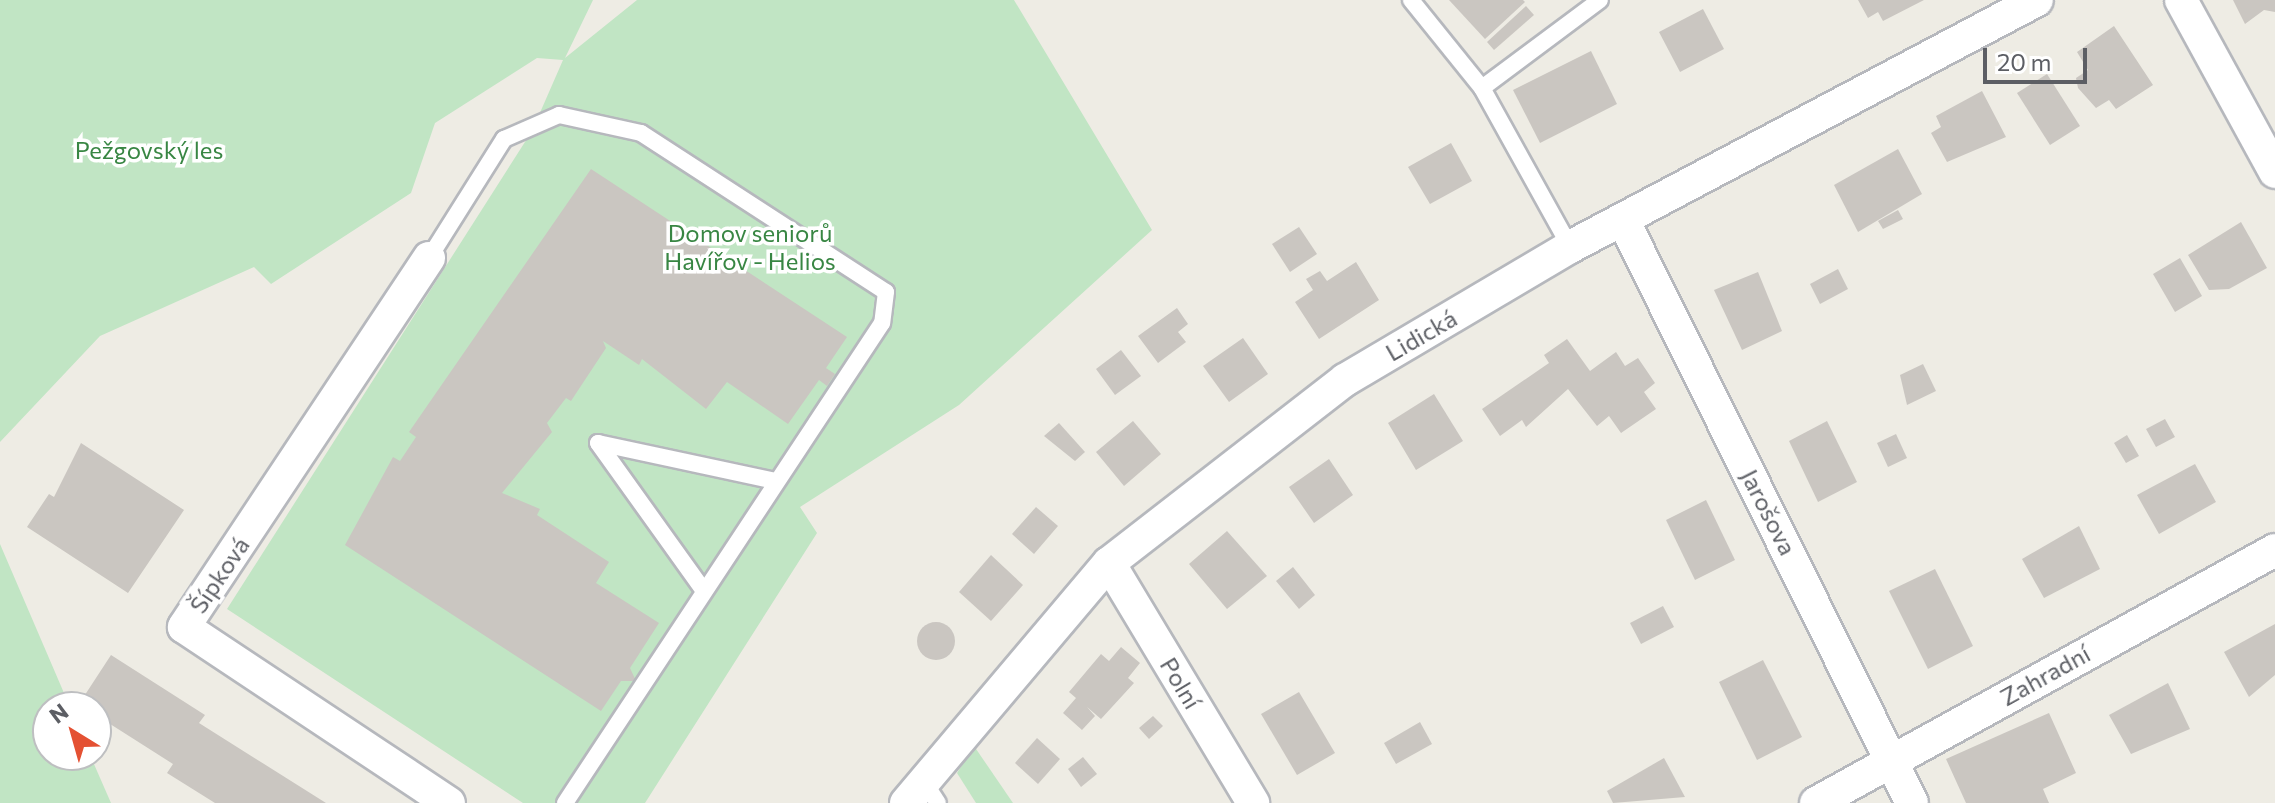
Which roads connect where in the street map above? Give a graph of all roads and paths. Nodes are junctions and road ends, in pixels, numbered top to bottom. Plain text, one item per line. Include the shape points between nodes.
1 (1411, 0) edge
2 (1600, 0) edge
3 (2037, 0) edge
4 (2181, 0) edge
5 (1482, 88) junction
6 (2275, 172) edge
7 (1624, 222) junction
8 (1570, 247) junction
9 (429, 258) joint
10 (776, 481) junction
11 (2275, 550) edge
12 (1109, 563) junction
13 (704, 591) junction
14 (1892, 758) junction
15 (922, 795) edge
16 (449, 803) edge
17 (565, 803) edge
18 (1253, 803) edge
19 (1816, 803) edge
20 (1912, 803) edge

1 - 5 lane
2 - 5 lane
3 - 7 street, Lidická
4 - 6 street
5 - 8 lane
7 - 8 street, Lidická
7 - 14 street, Jarošova
8 - 12 street, Lidická via 1345,380
9 - 10 lane via 504,139 559,115 641,133 886,292 882,323
9 - 16 street, Šípková via 184,627
10 - 13 lane
10 - 13 lane via 598,443
11 - 14 street, Zahradní
12 - 15 street, Lidická
12 - 18 street, Polní
13 - 17 lane
14 - 19 street, Zahradní
14 - 20 street, Jarošova

